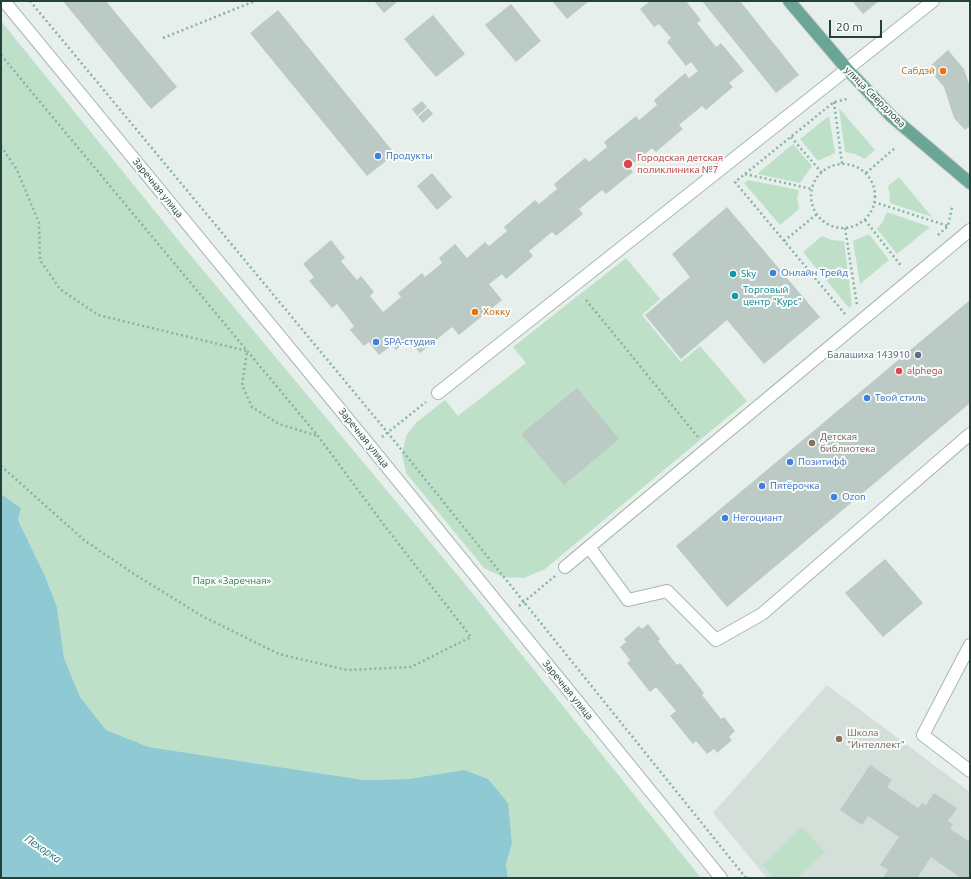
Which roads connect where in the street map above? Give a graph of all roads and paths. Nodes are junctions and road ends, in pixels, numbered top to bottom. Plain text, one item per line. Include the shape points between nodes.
1 (4, 1) edge
2 (30, 1) edge
3 (255, 1) edge
4 (789, 1) edge
5 (933, 1) edge
6 (163, 38) dead end
7 (1, 55) edge
8 (846, 69) junction
9 (847, 99) dead end
10 (834, 102) junction
11 (791, 136) junction
12 (1, 146) edge
13 (895, 148) dead end
14 (842, 164) junction
15 (822, 173) junction
16 (866, 173) junction
17 (744, 174) junction
18 (970, 183) edge
19 (812, 189) junction
20 (874, 202) junction
21 (952, 207) dead end
22 (817, 214) junction
23 (865, 220) junction
24 (948, 226) junction
25 (845, 228) junction
26 (970, 230) edge
27 (936, 236) dead end
28 (784, 241) junction
29 (908, 262) dead end
30 (902, 267) junction
31 (896, 272) dead end
32 (586, 300) dead end
33 (863, 301) dead end
34 (857, 305) junction
35 (247, 351) junction
36 (438, 393) joint
37 (388, 433) junction
38 (970, 434) edge
39 (318, 436) junction
40 (698, 437) dead end
41 (370, 446) junction
42 (1, 466) edge
43 (589, 547) junction
44 (565, 567) joint
45 (524, 601) junction
46 (508, 615) junction
47 (970, 646) edge
48 (970, 771) edge
49 (721, 878) edge
50 (746, 878) edge

1 - 41 street, Заречная улица
2 - 37 path
3 - 6 path
4 - 8 main road, улица Свердлова
5 - 8 street
7 - 35 path
8 - 18 main road, улица Свердлова via 891,116
8 - 36 street
9 - 10 path
10 - 11 path
10 - 14 path
11 - 15 path
11 - 17 path
12 - 35 path via 17,170 39,223 40,260 60,289 98,315
13 - 16 path
14 - 15 path via 830,167
14 - 16 path via 855,166
15 - 19 path
16 - 20 path via 873,187
17 - 19 path
17 - 28 path via 735,182
19 - 22 path via 812,202
20 - 23 path
20 - 24 path
21 - 24 path
22 - 25 path via 832,226
22 - 28 path
23 - 25 path
23 - 30 path
24 - 27 path
25 - 34 path
26 - 43 street
28 - 34 path via 846,315
29 - 30 path
30 - 31 path
32 - 40 path
33 - 34 path
35 - 39 path
35 - 39 path via 242,385 252,407 279,424
36 - 37 path
37 - 41 path
37 - 45 path
38 - 43 street via 762,614 716,640 667,591 628,600
39 - 42 path via 471,637 411,667 347,670 279,654 202,616 134,574 84,540
41 - 46 street, Заречная улица
43 - 44 street
44 - 45 path
45 - 46 path
45 - 50 path
46 - 49 street, Заречная улица
47 - 48 street via 923,735

